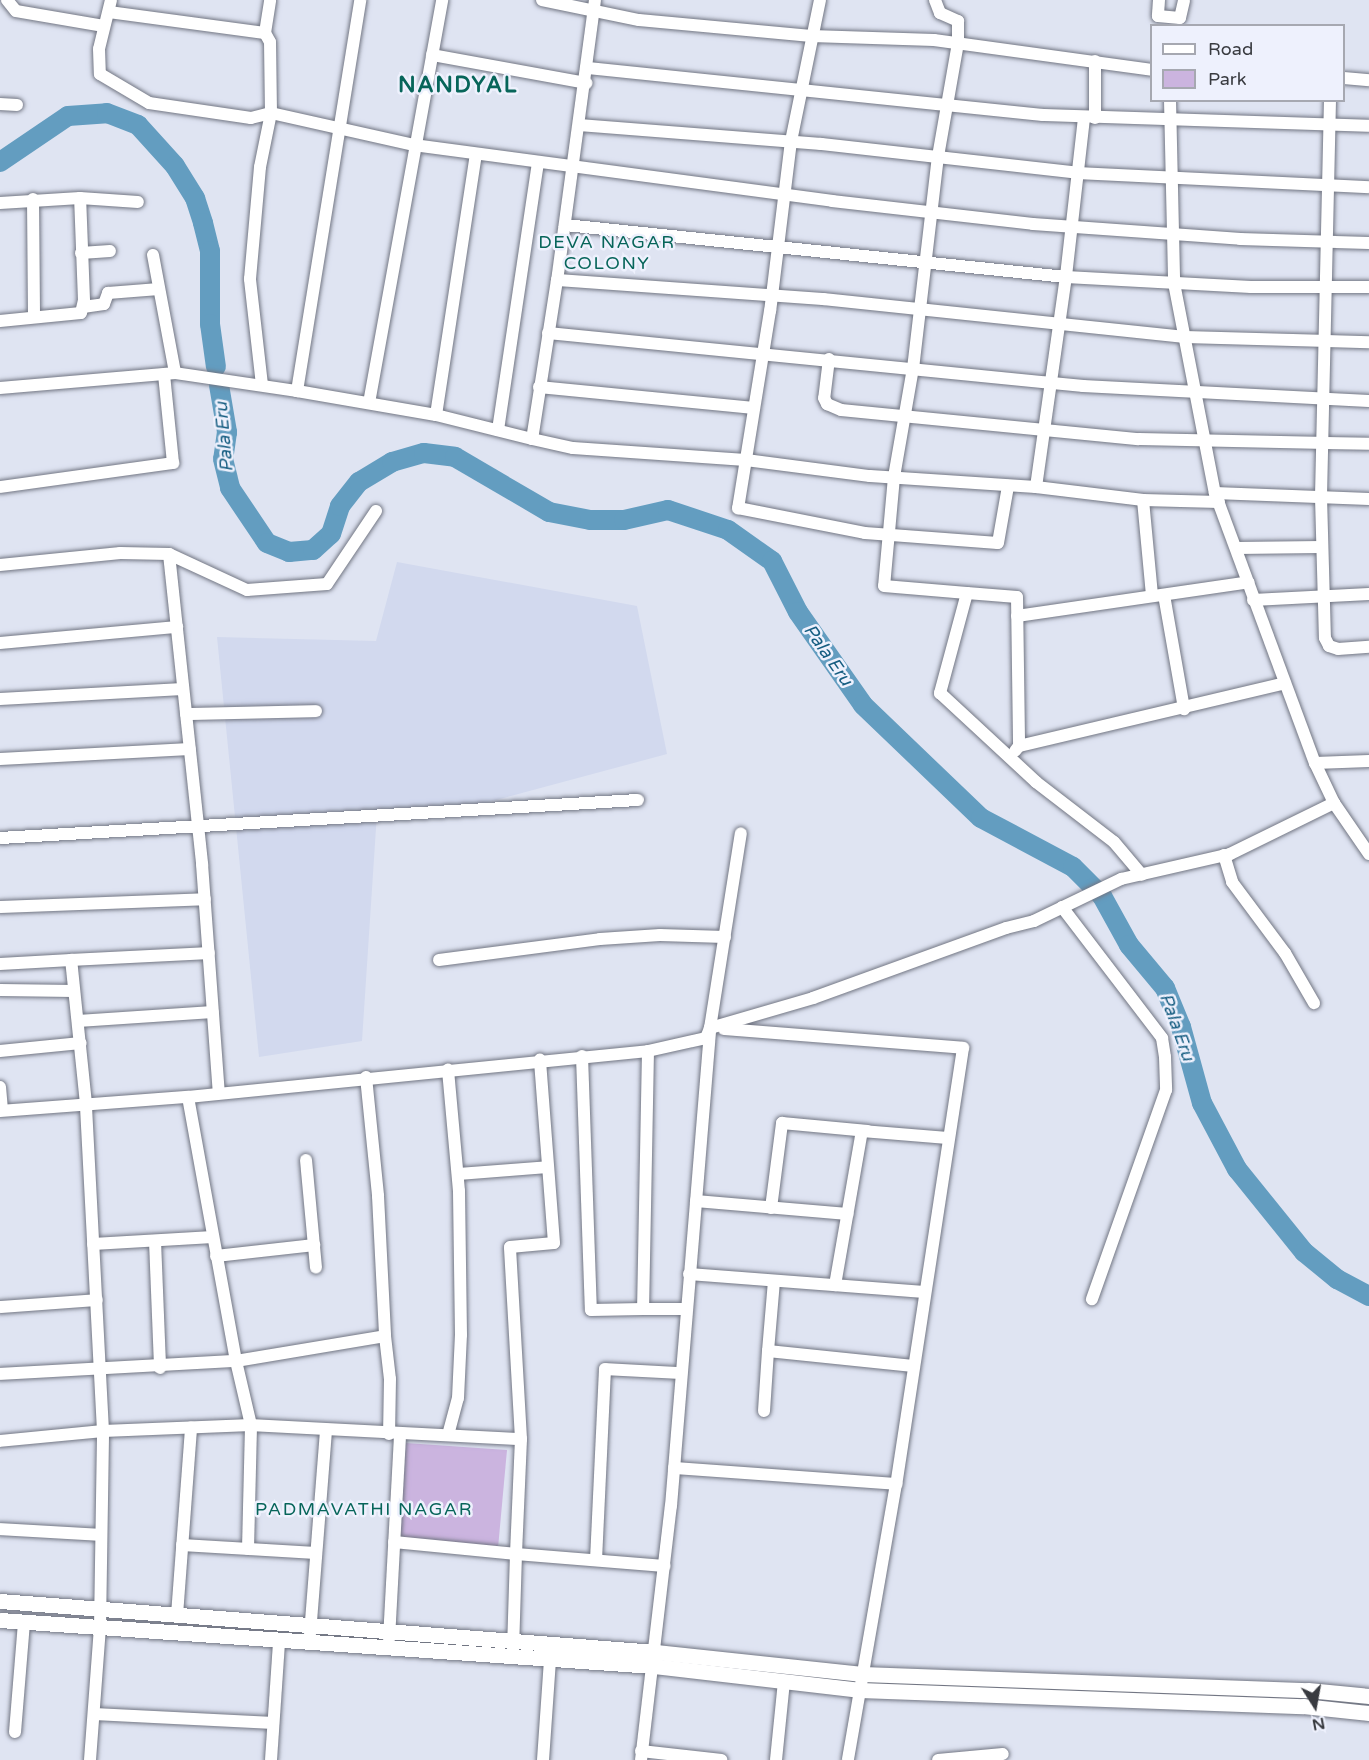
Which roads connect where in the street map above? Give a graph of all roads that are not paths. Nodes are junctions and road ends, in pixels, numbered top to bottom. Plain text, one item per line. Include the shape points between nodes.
1 (7, 0) edge
2 (270, 0) edge
3 (360, 0) edge
4 (442, 0) edge
5 (542, 0) edge
6 (820, 0) edge
7 (935, 0) edge
8 (1159, 0) edge
9 (1184, 0) edge
10 (594, 5) edge
11 (110, 6) edge
12 (1172, 21) edge
13 (104, 26) junction
14 (265, 33) junction
15 (811, 36) junction
16 (958, 43) junction
17 (432, 56) junction
18 (1095, 61) junction
19 (588, 68) junction
20 (1150, 70) edge
21 (1345, 78) edge
22 (1369, 80) edge
23 (586, 83) junction
24 (800, 91) junction
25 (1170, 102) edge
26 (1330, 102) edge
27 (0, 104) edge
28 (949, 104) junction
29 (17, 105) dead end
30 (271, 113) junction
31 (1089, 118) junction
32 (1171, 120) junction
33 (1329, 124) junction
34 (579, 125) junction
35 (1369, 126) edge
36 (338, 131) junction
37 (791, 141) junction
38 (414, 146) junction
39 (476, 153) junction
40 (938, 156) junction
41 (538, 162) junction
42 (573, 167) junction
43 (1078, 173) junction
44 (1171, 178) junction
45 (1326, 184) junction
46 (1369, 187) edge
47 (785, 195) junction
48 (80, 198) junction
49 (33, 199) junction
50 (138, 202) dead end
51 (0, 203) edge
52 (931, 210) junction
53 (565, 225) junction
54 (1072, 226) junction
55 (1174, 233) junction
56 (1326, 243) junction
57 (1369, 243) edge
58 (777, 247) junction
59 (110, 251) dead end
60 (81, 253) junction
61 (153, 255) dead end
62 (924, 260) junction
63 (1066, 277) junction
64 (557, 280) junction
65 (1174, 283) junction
66 (1326, 286) junction
67 (1369, 287) edge
68 (159, 289) junction
69 (771, 296) junction
70 (83, 307) junction
71 (921, 309) junction
72 (34, 317) junction
73 (0, 321) edge
74 (1061, 325) junction
75 (548, 333) junction
76 (1185, 337) junction
77 (1324, 340) junction
78 (1369, 342) edge
79 (763, 354) junction
80 (829, 359) junction
81 (914, 368) junction
82 (170, 374) junction
83 (1050, 383) junction
84 (262, 385) junction
85 (539, 387) junction
86 (0, 388) edge
87 (297, 391) junction
88 (1197, 394) junction
89 (1323, 398) junction
90 (1369, 401) edge
91 (369, 403) junction
92 (754, 408) junction
93 (436, 415) junction
94 (906, 417) junction
95 (498, 430) junction
96 (1043, 432) junction
97 (532, 439) junction
98 (1205, 442) junction
99 (1322, 443) junction
100 (1369, 444) edge
101 (746, 460) junction
102 (894, 477) junction
103 (1008, 486) junction
104 (0, 487) edge
105 (1036, 487) junction
106 (1321, 496) junction
107 (1217, 497) junction
108 (1369, 499) edge
109 (1143, 500) junction
110 (376, 511) dead end
111 (890, 535) junction
112 (1321, 547) junction
113 (1236, 548) junction
114 (169, 554) junction
115 (0, 566) edge
116 (1249, 582) junction
117 (967, 593) junction
118 (1369, 594) edge
119 (1158, 596) junction
120 (1322, 598) junction
121 (1253, 600) junction
122 (1017, 616) junction
123 (177, 627) junction
124 (0, 643) edge
125 (1369, 647) edge
126 (1285, 683) junction
127 (183, 689) junction
128 (0, 699) edge
129 (1184, 709) junction
130 (316, 711) dead end
131 (186, 714) junction
132 (1019, 746) junction
133 (190, 749) junction
134 (1009, 758) junction
135 (0, 759) edge
136 (1369, 761) edge
137 (1316, 763) junction
138 (638, 800) dead end
139 (1334, 803) junction
140 (198, 825) junction
141 (741, 833) dead end
142 (0, 838) edge
143 (1369, 854) edge
144 (1224, 855) junction
145 (1142, 875) junction
146 (205, 899) junction
147 (0, 907) edge
148 (1062, 907) junction
149 (725, 937) junction
150 (209, 953) junction
151 (71, 960) junction
152 (439, 960) dead end
153 (0, 964) edge
154 (0, 990) edge
155 (74, 991) junction
156 (1314, 1003) dead end
157 (213, 1012) junction
158 (78, 1021) junction
159 (710, 1028) junction
160 (81, 1043) junction
161 (0, 1051) edge
162 (648, 1051) junction
163 (582, 1056) junction
164 (540, 1060) junction
165 (448, 1069) junction
166 (366, 1077) junction
167 (0, 1087) edge
168 (219, 1094) junction
169 (188, 1097) junction
170 (86, 1104) junction
171 (1, 1111) edge
172 (869, 1132) junction
173 (948, 1138) junction
174 (306, 1160) dead end
175 (548, 1167) junction
176 (458, 1174) junction
177 (696, 1201) junction
178 (771, 1208) junction
179 (848, 1214) junction
180 (213, 1237) junction
181 (155, 1241) junction
182 (93, 1244) junction
183 (314, 1245) junction
184 (216, 1256) junction
185 (316, 1268) dead end
186 (689, 1274) junction
187 (774, 1281) junction
188 (835, 1285) junction
189 (924, 1292) junction
190 (1092, 1299) dead end
191 (97, 1300) junction
192 (0, 1307) edge
193 (643, 1309) junction
194 (685, 1309) junction
195 (385, 1336) junction
196 (768, 1351) junction
197 (236, 1360) junction
198 (913, 1366) junction
199 (160, 1368) junction
200 (101, 1371) junction
201 (680, 1372) junction
202 (0, 1374) edge
203 (764, 1411) dead end
204 (251, 1425) junction
205 (190, 1428) junction
206 (103, 1431) junction
207 (326, 1431) junction
208 (394, 1434) junction
209 (448, 1435) junction
210 (521, 1439) junction
211 (0, 1441) edge
212 (674, 1468) junction
213 (896, 1484) junction
214 (0, 1529) edge
215 (101, 1535) junction
216 (394, 1542) junction
217 (182, 1545) junction
218 (248, 1549) junction
219 (316, 1553) junction
220 (516, 1554) junction
221 (596, 1560) junction
222 (665, 1566) junction
223 (0, 1601) edge
224 (100, 1609) junction
225 (177, 1615) junction
226 (0, 1620) edge
227 (24, 1622) junction
228 (310, 1626) junction
229 (100, 1627) junction
230 (389, 1632) junction
231 (279, 1642) junction
232 (309, 1644) junction
233 (388, 1649) junction
234 (513, 1649) junction
235 (550, 1659) junction
236 (654, 1659) junction
237 (862, 1674) junction
238 (784, 1681) junction
239 (860, 1690) junction
240 (1369, 1696) edge
241 (1369, 1713) edge
242 (95, 1714) junction
243 (273, 1724) junction
244 (15, 1732) dead end
245 (1003, 1754) dead end
246 (641, 1756) edge
247 (90, 1760) edge
248 (271, 1760) edge
249 (543, 1760) edge
250 (721, 1760) edge
251 (776, 1760) edge
252 (848, 1760) edge
253 (938, 1760) edge

1 - 13 street via 16,11
2 - 14 street
3 - 36 street
4 - 17 street
5 - 10 street
6 - 15 street
7 - 16 street via 940,13 958,21
8 - 12 street via 1158,16
9 - 12 street via 1180,18
10 - 15 street via 639,20
10 - 19 street
11 - 13 street
11 - 14 street
13 - 30 street via 100,74 150,103 251,118
14 - 30 street via 270,42
15 - 16 street
15 - 24 street
16 - 18 street
16 - 28 street
17 - 23 street
17 - 38 street
18 - 20 street
18 - 31 street
19 - 23 street
19 - 24 street
21 - 22 street
23 - 34 street
24 - 28 street
24 - 37 street
25 - 32 street
26 - 33 street
27 - 29 street
28 - 31 street
28 - 40 street
30 - 36 street
30 - 84 street via 260,168 250,279
31 - 32 street
31 - 43 street
32 - 33 street
32 - 44 street
33 - 35 street
33 - 45 street
34 - 37 street
34 - 42 street
36 - 38 street
36 - 87 street
37 - 40 street
37 - 47 street
38 - 39 street
38 - 91 street
39 - 41 street
39 - 93 street
40 - 43 street
40 - 52 street
41 - 42 street
41 - 95 street
42 - 47 street
42 - 53 street
43 - 44 street
43 - 54 street
44 - 45 street
44 - 55 street
45 - 46 street
45 - 56 street
47 - 52 street
47 - 58 street
48 - 49 street
48 - 50 street
48 - 60 street
49 - 51 street
49 - 72 street
52 - 54 street
52 - 62 street
53 - 58 street
53 - 64 street
54 - 55 street
54 - 63 street
55 - 56 street
55 - 65 street
56 - 57 street
56 - 66 street
58 - 62 street
58 - 69 street
59 - 60 street
60 - 70 street
61 - 68 street
62 - 63 street
62 - 71 street
63 - 65 street
63 - 74 street
64 - 69 street
64 - 75 street
65 - 66 street
65 - 76 street
66 - 67 street
66 - 77 street
68 - 70 street via 108,293 104,304
68 - 82 street
69 - 71 street
69 - 79 street
70 - 72 street via 81,313
71 - 74 street
71 - 81 street
72 - 73 street
74 - 76 street
74 - 83 street
75 - 79 street
75 - 85 street
76 - 77 street
76 - 88 street
77 - 78 street
77 - 89 street
79 - 80 street
79 - 92 street
80 - 81 street
80 - 94 street via 827,404 841,410
81 - 83 street
81 - 94 street
82 - 84 street
82 - 86 street
82 - 104 street via 173,463
83 - 88 street
83 - 96 street
84 - 87 street
85 - 92 street
85 - 97 street
87 - 91 street
88 - 89 street
88 - 98 street
89 - 90 street
89 - 99 street
91 - 93 street
92 - 101 street
93 - 95 street
94 - 96 street
94 - 102 street
95 - 97 street
96 - 98 street
96 - 105 street
97 - 101 street via 573,448
98 - 99 street
98 - 107 street
99 - 100 street
99 - 106 street
101 - 102 street
101 - 111 street via 738,508
102 - 103 street
102 - 111 street
103 - 105 street
103 - 111 street via 998,543
105 - 109 street
106 - 107 street
106 - 108 street
106 - 112 street
107 - 109 street
107 - 113 street
109 - 119 street
110 - 114 street via 327,584 247,590
111 - 117 street via 884,586
112 - 113 street
112 - 120 street
113 - 116 street
114 - 115 street via 120,553
114 - 123 street
116 - 119 street
116 - 121 street
117 - 122 street via 1017,597
117 - 134 street via 940,693
118 - 120 street
119 - 122 street
119 - 129 street
120 - 121 street
120 - 125 street via 1329,646
121 - 126 street
122 - 132 street
123 - 124 street
123 - 127 street
126 - 129 street
126 - 137 street
127 - 128 street
127 - 131 street
129 - 132 street
130 - 131 street
131 - 133 street
132 - 134 street
133 - 135 street
133 - 140 street
134 - 145 street via 1114,842
136 - 137 street
137 - 139 street
138 - 140 street
139 - 143 street
139 - 144 street
140 - 142 street
140 - 146 street
141 - 149 street
144 - 145 street
144 - 156 street via 1232,882 1285,954
145 - 148 street via 1103,887
146 - 147 street
146 - 150 street
148 - 159 street via 1034,921 813,998
148 - 190 street via 1162,1038 1165,1057 1166,1090
149 - 152 street via 660,934
149 - 159 street
150 - 151 street
150 - 157 street
151 - 153 street
151 - 155 street
154 - 155 street
155 - 158 street
157 - 158 street
157 - 168 street
158 - 160 street
159 - 162 street via 706,1038
159 - 173 street via 963,1048
159 - 177 street
160 - 161 street
160 - 170 street
162 - 163 street
162 - 193 street
163 - 164 street
163 - 193 street via 591,1310
164 - 165 street
164 - 175 street
165 - 166 street
165 - 176 street
166 - 168 street
166 - 195 street via 378,1196
167 - 171 street
168 - 169 street
169 - 170 street
169 - 180 street
170 - 171 street
170 - 182 street
172 - 173 street
172 - 178 street via 782,1123
172 - 179 street via 862,1131
173 - 189 street
174 - 183 street
175 - 176 street
175 - 210 street via 554,1243 510,1247
176 - 209 street via 461,1335 458,1398
177 - 178 street
177 - 186 street
178 - 179 street
179 - 188 street
180 - 181 street
180 - 184 street
181 - 182 street
181 - 199 street
182 - 191 street
183 - 184 street
183 - 185 street
184 - 197 street
186 - 187 street
186 - 194 street
187 - 188 street
187 - 196 street
188 - 189 street
189 - 198 street
191 - 192 street
191 - 200 street
193 - 194 street
194 - 201 street
195 - 197 street
195 - 208 street
196 - 198 street
196 - 203 street
197 - 199 street
197 - 204 street
198 - 213 street
199 - 200 street
200 - 202 street
200 - 206 street
201 - 212 street
201 - 221 street via 605,1369
204 - 205 street
204 - 207 street
204 - 218 street
205 - 206 street
205 - 217 street
206 - 211 street
206 - 215 street
207 - 208 street
207 - 219 street
208 - 209 street
208 - 216 street
209 - 210 street
210 - 220 street
212 - 213 street
212 - 222 street
213 - 237 street
214 - 215 street
215 - 224 street
216 - 220 street
216 - 230 street
217 - 218 street
217 - 225 street
218 - 219 street
219 - 228 street
220 - 221 street
220 - 234 street
221 - 222 street
222 - 236 street
223 - 224 street
224 - 225 street
224 - 229 street
225 - 228 street
226 - 227 street
227 - 229 street
227 - 244 street
228 - 230 street
228 - 232 street
229 - 231 street
229 - 242 street
230 - 233 street
230 - 234 street
231 - 232 street
231 - 243 street
232 - 233 street
233 - 234 street
234 - 235 street
234 - 236 street
235 - 236 street
235 - 249 street
236 - 237 street
236 - 238 street
236 - 246 street
237 - 239 street
237 - 240 street via 1308,1690
238 - 239 street
238 - 251 street
239 - 241 street via 1302,1706
239 - 252 street
242 - 243 street
242 - 247 street
243 - 248 street
245 - 253 street
246 - 250 street

